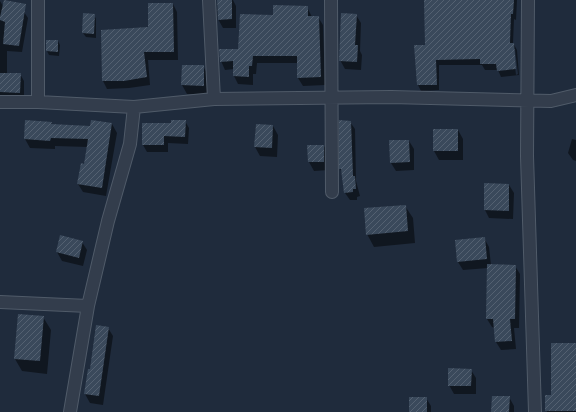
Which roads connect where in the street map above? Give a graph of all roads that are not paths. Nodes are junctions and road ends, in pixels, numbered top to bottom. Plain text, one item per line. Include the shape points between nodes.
1 (38, 0) edge
2 (209, 0) edge
3 (331, 0) edge
4 (528, 0) edge
5 (576, 95) edge
6 (332, 98) junction
7 (214, 99) junction
8 (528, 100) junction
9 (0, 102) edge
10 (38, 102) junction
11 (134, 107) junction
12 (332, 192) dead end
13 (0, 302) edge
14 (88, 306) junction
15 (70, 412) edge
16 (535, 412) edge

1 - 10 street
2 - 7 street
3 - 6 street
4 - 8 street
5 - 8 street via 551,101
6 - 7 street
6 - 8 street
6 - 12 street
7 - 11 street
8 - 16 street via 527,156
9 - 10 street
10 - 11 street
11 - 14 street via 130,144
13 - 14 street
14 - 15 street

